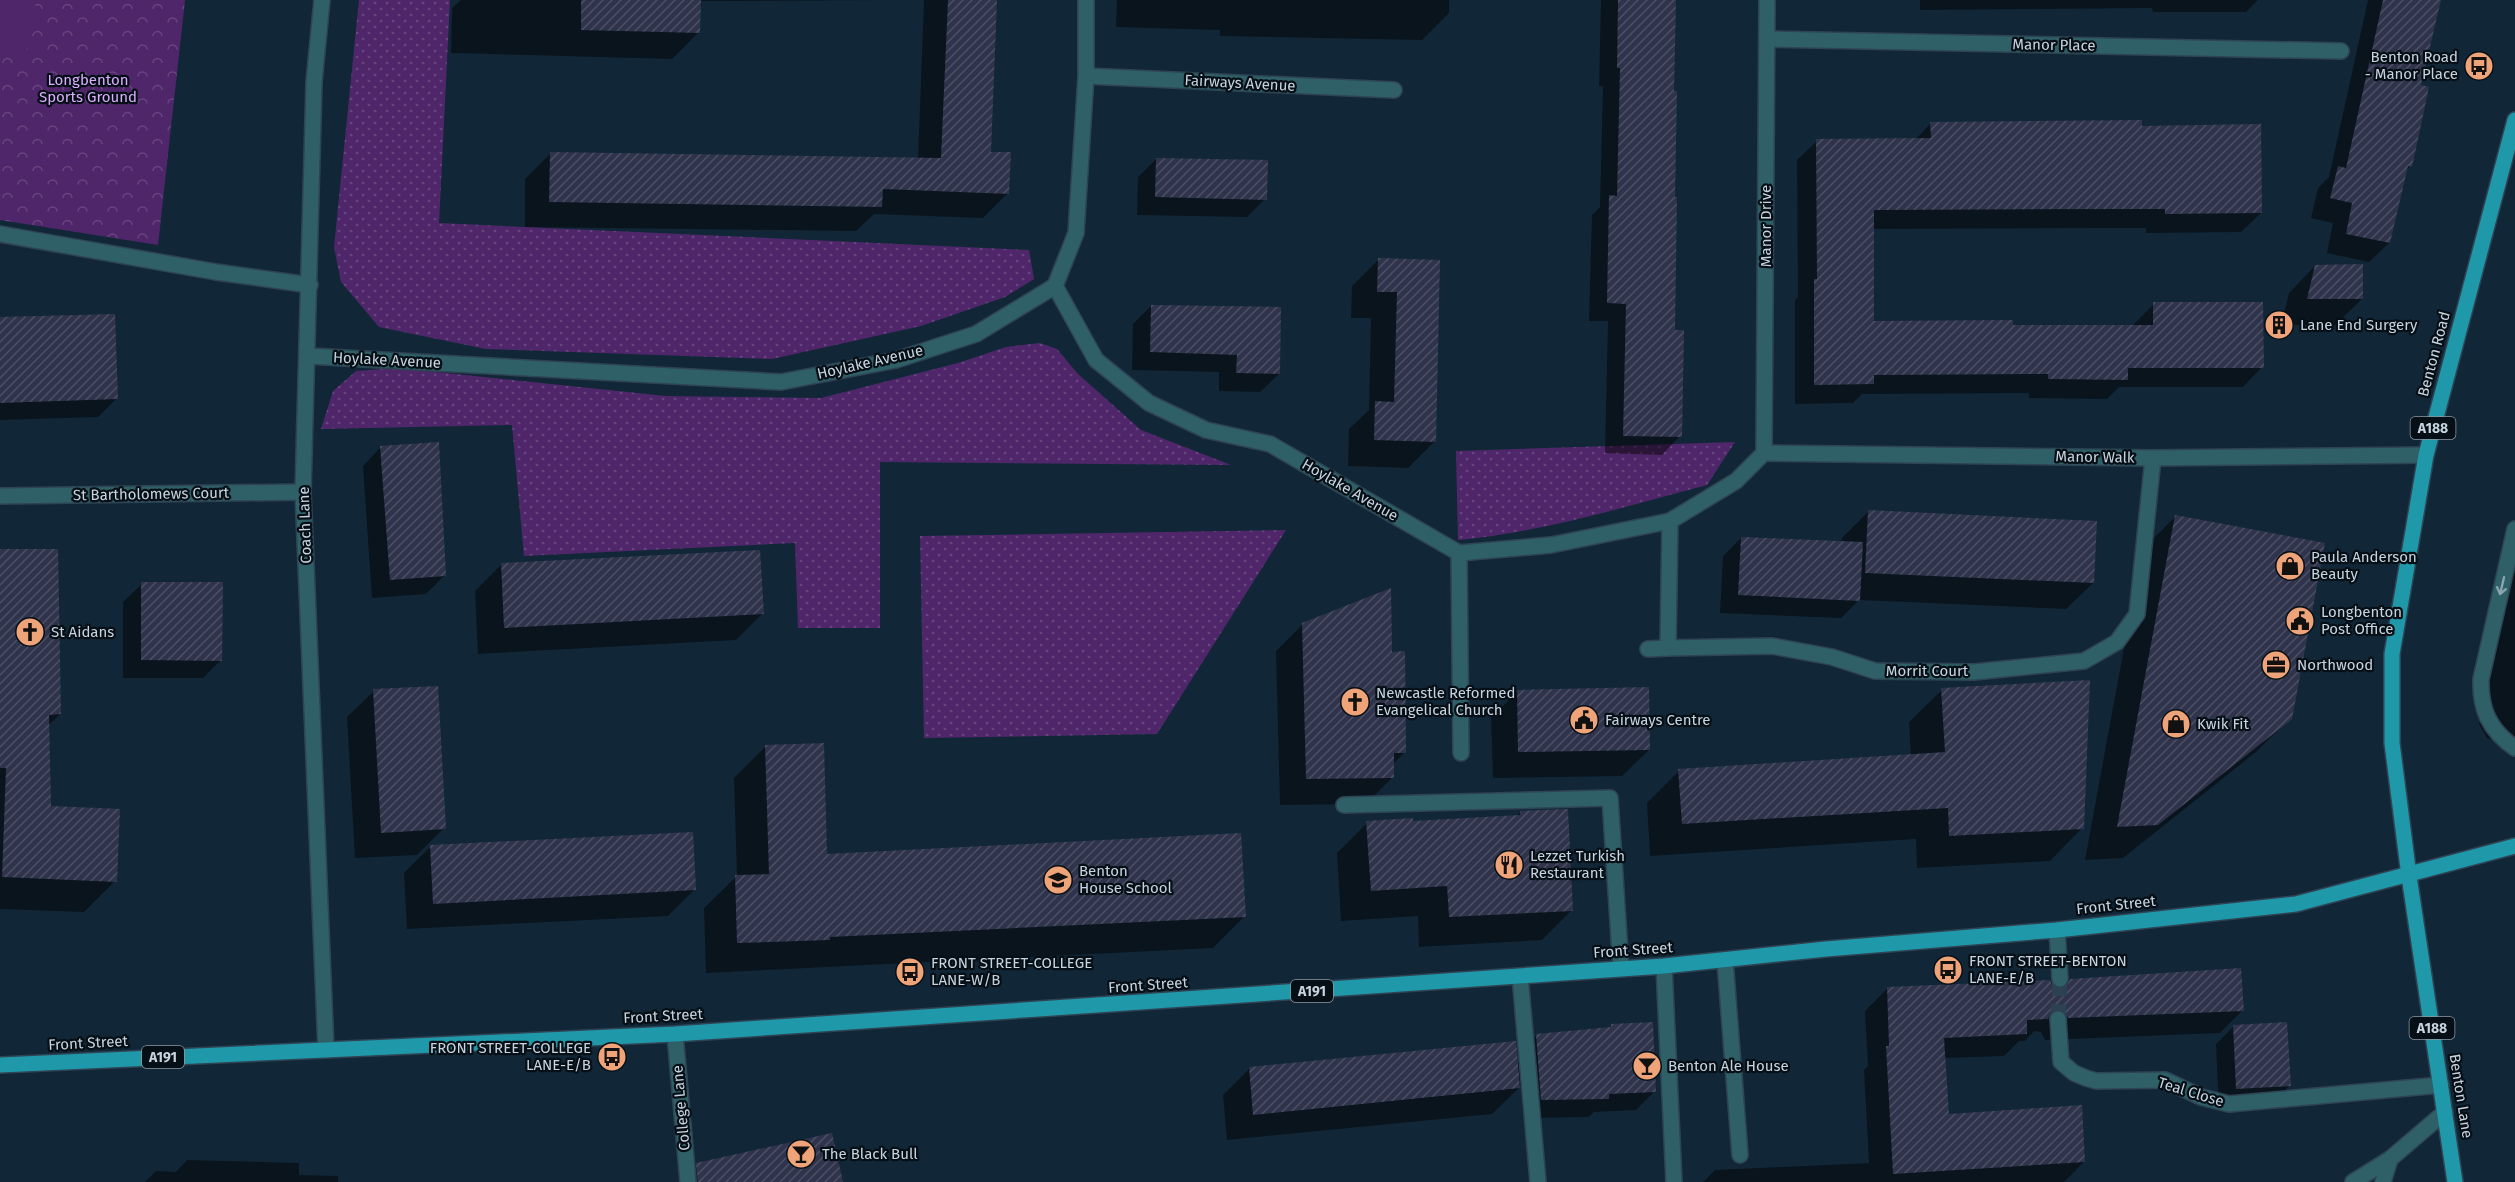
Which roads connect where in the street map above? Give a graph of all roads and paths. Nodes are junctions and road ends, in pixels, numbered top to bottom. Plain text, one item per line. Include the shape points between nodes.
1 (322, 0) edge
2 (1086, 0) edge
3 (1767, 0) edge
4 (1767, 39) junction
5 (2341, 51) dead end
6 (1086, 76) junction
7 (1394, 90) dead end
8 (2515, 120) edge
9 (0, 234) edge
10 (310, 285) junction
11 (1055, 286) junction
12 (308, 356) junction
13 (1764, 453) junction
14 (2426, 455) junction
15 (2153, 458) junction
16 (303, 492) junction
17 (0, 496) edge
18 (1670, 521) junction
19 (2515, 529) edge
20 (1459, 553) junction
21 (1668, 648) junction
22 (1648, 649) dead end
23 (2515, 748) edge
24 (1461, 753) dead end
25 (1344, 805) dead end
26 (2510, 847) edge
27 (2409, 876) junction
28 (2057, 930) junction
29 (1725, 960) junction
30 (1664, 966) junction
31 (1621, 969) junction
32 (1520, 976) junction
33 (2060, 979) tunnel mouth
34 (2058, 1019) tunnel mouth
35 (675, 1034) junction
36 (326, 1050) junction
37 (0, 1065) edge
38 (2440, 1085) junction
39 (2445, 1112) junction
40 (1740, 1155) dead end
41 (2390, 1159) junction
42 (688, 1182) edge
43 (1538, 1182) edge
44 (1674, 1182) edge
45 (2353, 1182) edge
46 (2384, 1182) edge
47 (2455, 1182) edge

1 - 10 street, Coach Lane via 314,82
2 - 6 street
3 - 4 street, Manor Drive
4 - 5 street, Manor Place
4 - 13 street, Manor Drive
6 - 7 street, Fairways Avenue
6 - 11 street via 1076,233
8 - 14 main road, Benton Road / A188
9 - 10 street via 216,273
10 - 12 street, Coach Lane
11 - 12 street, Hoylake Avenue via 976,334 896,360 781,382
11 - 20 street, Hoylake Avenue via 1096,360 1149,403 1206,430 1269,444
12 - 16 street, Coach Lane
13 - 15 street, Manor Walk
13 - 18 street via 1736,481
14 - 15 street, Manor Walk
14 - 27 main road, Benton Road / A188 via 2392,654 2392,743
15 - 21 street, Morrit Court via 2137,614 2117,642 2084,661 1974,672 1875,671 1832,657 1772,646
16 - 17 street, St Bartholomews Court
16 - 36 street, Coach Lane
18 - 20 street via 1551,545
18 - 21 street
19 -> 23 street via 2481,679 2480,699 2489,722
20 - 24 street
21 - 22 street, Morrit Court
25 - 31 street via 1611,798
26 - 27 main road, Front Street
27 - 28 main road, Front Street / A191 via 2296,904
27 - 38 main road, Benton Lane / A188
28 - 29 main road, Front Street / A191
28 - 33 street
29 - 30 main road, Front Street / A191
29 - 40 street
30 - 31 main road, Front Street / A191
30 - 44 street
31 - 32 main road, Front Street / A191
32 - 35 main road, Front Street / A191
32 - 43 street
34 - 38 street, Teal Close via 2061,1062 2074,1073 2096,1081 2165,1080 2214,1102 2229,1104
35 - 36 main road, Front Street / A191
35 - 42 street, College Lane
36 - 37 main road, Front Street / A191
38 - 39 main road, Benton Lane / A188
39 - 41 street
39 - 47 main road, Benton Lane / A188
41 - 45 street
41 - 46 street

